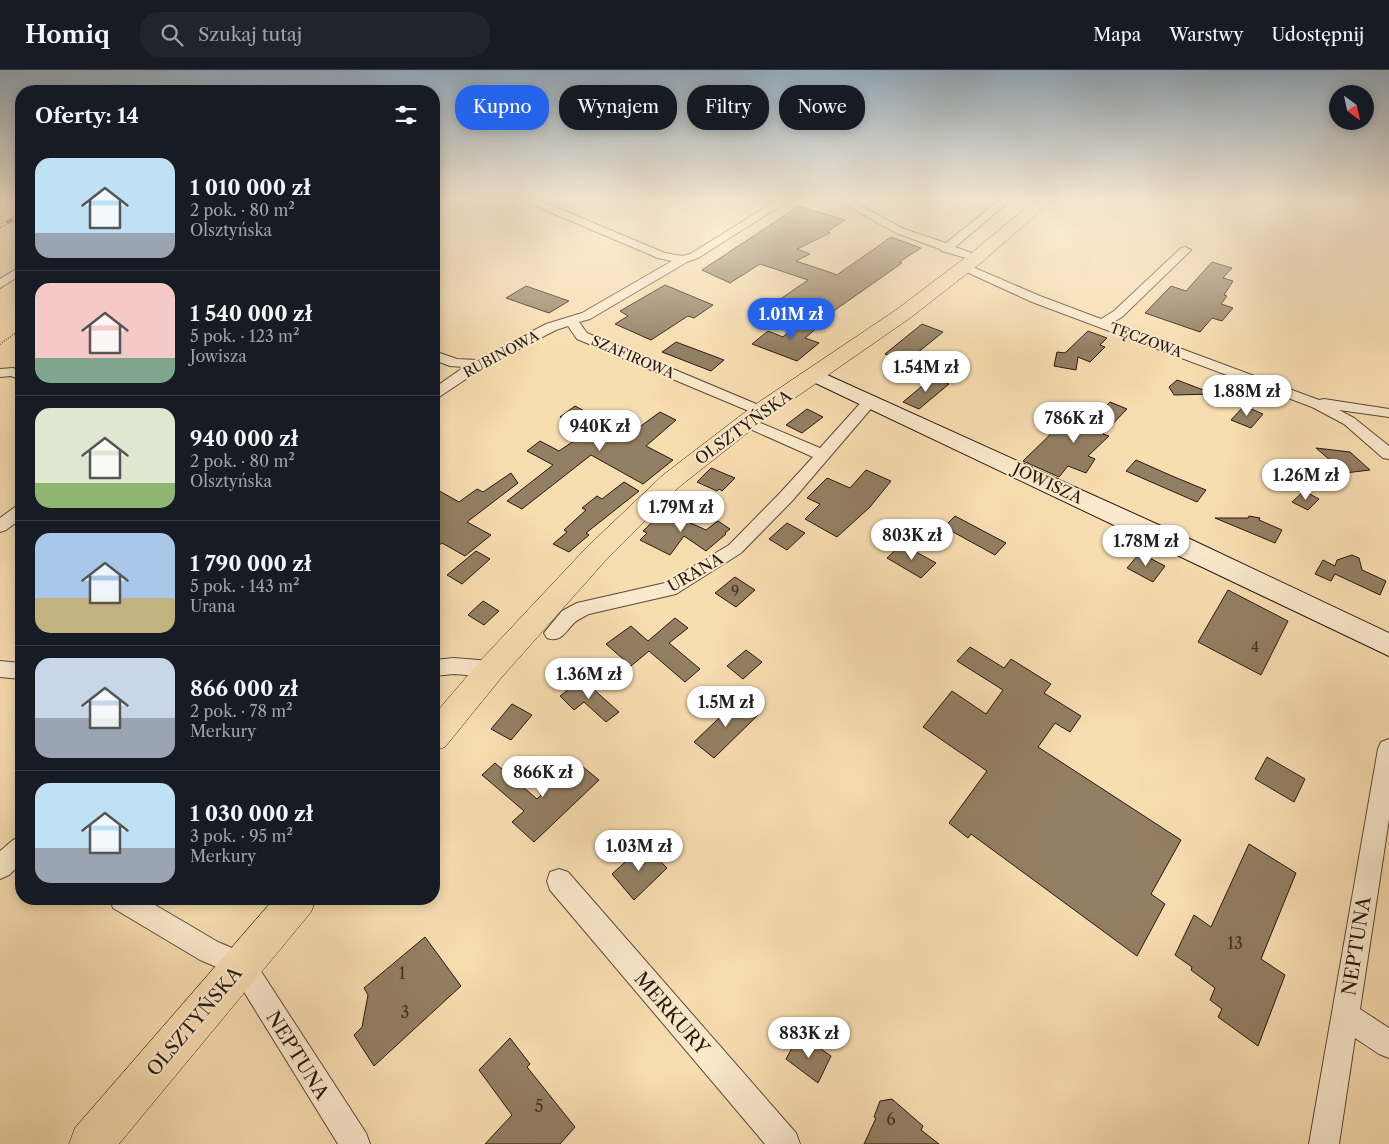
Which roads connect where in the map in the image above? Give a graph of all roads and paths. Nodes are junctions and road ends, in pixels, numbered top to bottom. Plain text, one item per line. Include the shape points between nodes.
1 (646, 249) edge
2 (705, 249) edge
3 (948, 249) edge
4 (986, 249) edge
5 (1185, 250) dead end
6 (683, 260) junction
7 (970, 262) junction
8 (15, 274) edge
9 (0, 284) edge
10 (572, 322) junction
11 (1102, 324) junction
12 (15, 333) edge
13 (0, 344) edge
14 (440, 357) edge
15 (479, 364) junction
16 (0, 373) edge
17 (15, 373) edge
18 (814, 375) junction
19 (440, 390) edge
20 (870, 401) junction
21 (1317, 404) junction
22 (1389, 413) edge
23 (754, 416) junction
24 (1389, 454) edge
25 (822, 455) junction
26 (15, 515) edge
27 (0, 526) edge
28 (554, 633) dead end
29 (1389, 645) edge
30 (440, 667) edge
31 (0, 669) edge
32 (491, 669) junction
33 (15, 670) edge
34 (440, 731) edge
35 (1389, 749) edge
36 (15, 853) edge
37 (0, 867) edge
38 (559, 881) dead end
39 (132, 905) edge
40 (293, 905) edge
41 (242, 965) junction
42 (1345, 1015) junction
43 (1389, 1044) edge
44 (91, 1144) edge
45 (355, 1144) edge
46 (785, 1144) edge
47 (1324, 1144) edge

1 - 6 street
2 - 6 street, SZAFIROWA
3 - 7 street, TĘCZOWA
4 - 7 main road, OLSZTYŃSKA
5 - 11 street via 1118,314
6 - 10 street, SZAFIROWA
7 - 11 street, TĘCZOWA via 1036,299
7 - 18 main road, OLSZTYŃSKA via 903,314
8 - 9 street
10 - 15 street, RUBINOWA via 551,327
10 - 23 street, SZAFIROWA via 582,336
11 - 21 street, TĘCZOWA
12 - 13 path
14 - 15 street via 455,363
15 - 19 street, RUBINOWA
16 - 17 street
18 - 20 street, JOWISZA
18 - 23 main road, OLSZTYŃSKA
20 - 25 street, URANA
20 - 29 street, JOWISZA
21 - 22 street, TĘCZOWA via 1328,402
21 - 24 street via 1349,421
23 - 25 street
23 - 32 main road, OLSZTYŃSKA via 651,499
25 - 28 street, URANA via 735,549 670,589 584,608 569,616
26 - 27 street
30 - 32 street
31 - 33 street
32 - 34 main road, OLSZTYŃSKA
35 - 42 street, NEPTUNA
36 - 37 street
38 - 46 street, MERKURY
39 - 41 street via 209,951
40 - 41 main road, OLSZTYŃSKA
41 - 44 main road, OLSZTYŃSKA
41 - 45 street, NEPTUNA
42 - 43 street
42 - 47 street, NEPTUNA

